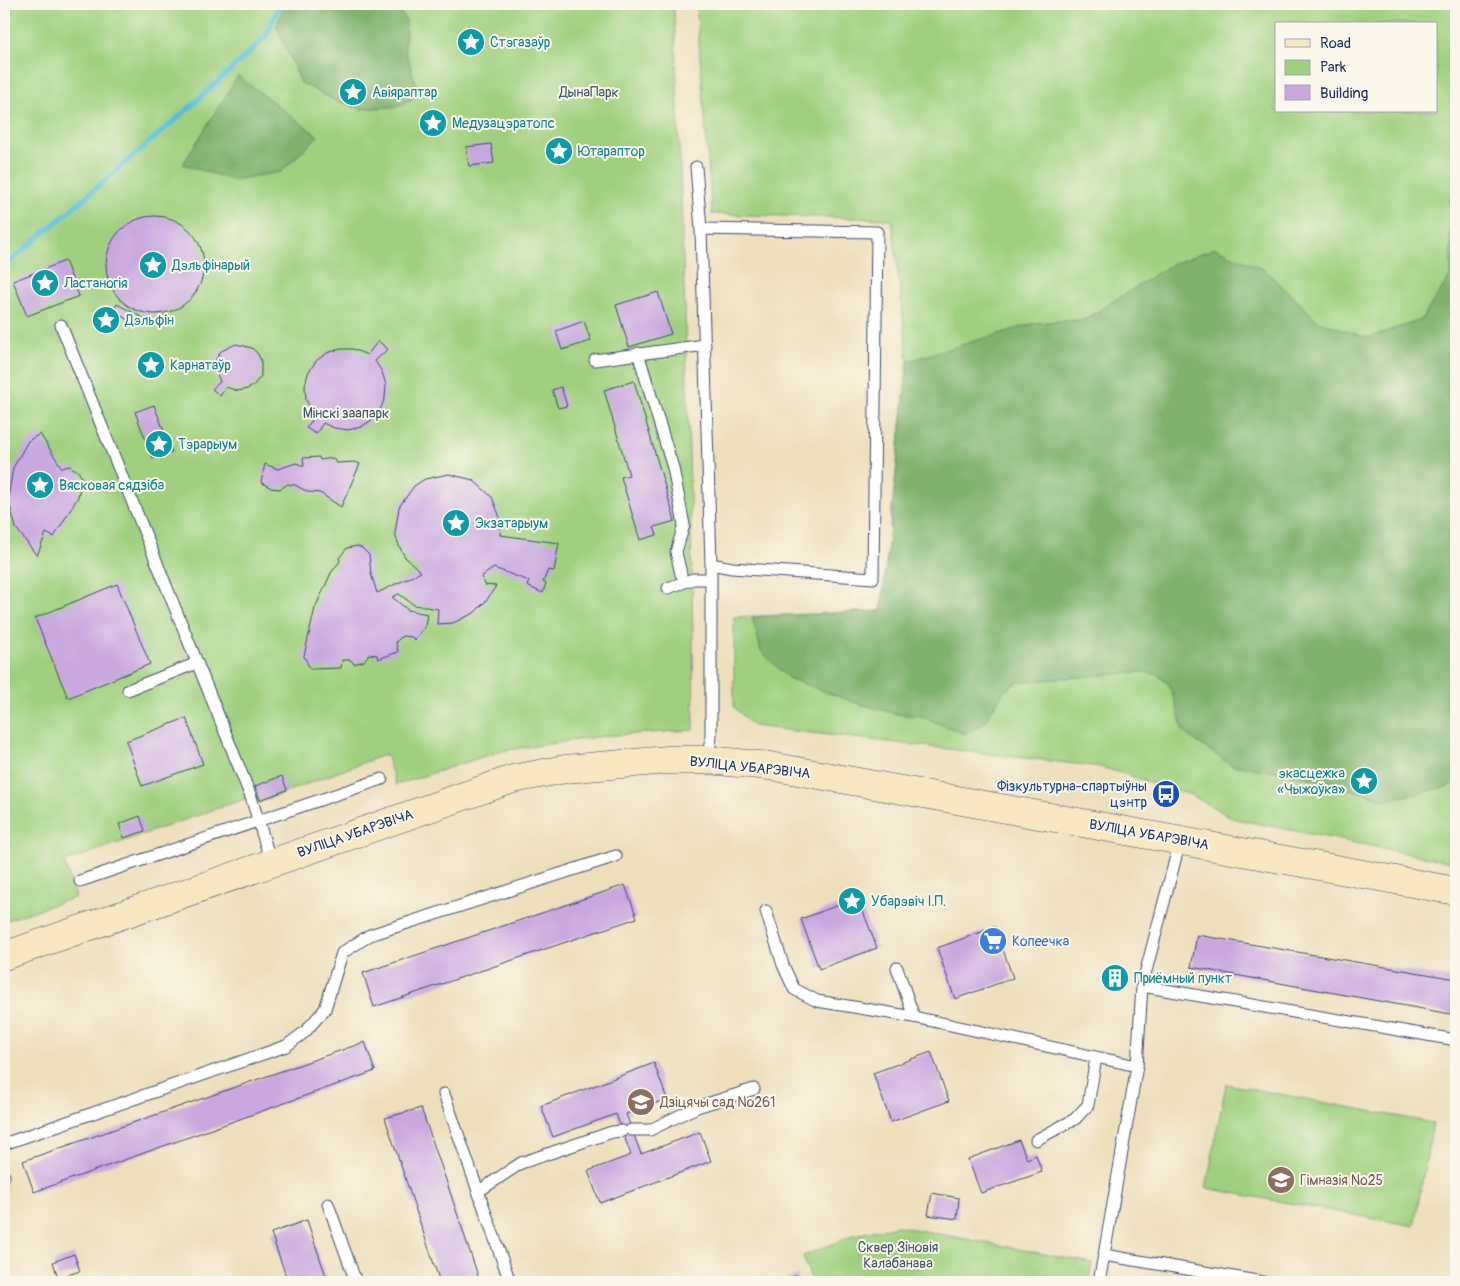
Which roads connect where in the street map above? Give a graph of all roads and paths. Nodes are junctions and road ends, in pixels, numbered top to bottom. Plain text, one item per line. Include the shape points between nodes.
1 (696, 167) dead end
2 (701, 229) junction
3 (61, 326) dead end
4 (705, 345) junction
5 (638, 353) junction
6 (595, 360) dead end
7 (711, 564) junction
8 (680, 574) dead end
9 (711, 580) junction
10 (668, 588) dead end
11 (197, 663) junction
12 (128, 690) dead end
13 (708, 760) junction
14 (382, 779) dead end
15 (259, 822) junction
16 (1180, 841) junction
17 (616, 856) dead end
18 (271, 862) junction
19 (80, 881) dead end
20 (1456, 891) edge
21 (766, 911) dead end
22 (4, 956) edge
23 (897, 968) dead end
24 (1142, 986) junction
25 (914, 1017) junction
26 (1456, 1040) edge
27 (1096, 1058) junction
28 (1137, 1066) junction
29 (754, 1089) dead end
30 (444, 1094) dead end
31 (1036, 1140) dead end
32 (4, 1144) edge
33 (478, 1191) junction
34 (328, 1204) dead end
35 (1104, 1255) junction
36 (356, 1282) edge
37 (510, 1282) edge
38 (1099, 1282) edge
39 (1263, 1282) edge

1 - 2 lane
2 - 4 lane
2 - 7 lane via 877,232 873,578
3 - 11 lane
4 - 5 lane
4 - 7 lane
5 - 6 lane
5 - 8 lane via 675,477 684,525 676,552
7 - 9 lane
9 - 10 lane via 693,579
9 - 13 lane
11 - 12 lane
11 - 15 lane
13 - 16 main road, ВУЛІЦА УБАРЭВІЧА via 832,776
13 - 18 main road, ВУЛІЦА УБАРЭВІЧА via 631,762 513,779
14 - 15 lane
15 - 18 lane
15 - 19 lane
16 - 20 main road, ВУЛІЦА УБАРЭВІЧА
16 - 24 lane
17 - 32 lane via 370,936 342,953 325,1009 305,1032 286,1046
18 - 22 main road, ВУЛІЦА УБАРЭВІЧА
21 - 25 lane via 794,989 817,1001
23 - 25 lane
24 - 26 lane
24 - 28 lane
25 - 27 lane
27 - 28 lane
27 - 31 lane via 1088,1105 1075,1119
28 - 35 lane
29 - 33 lane via 697,1107 650,1130 612,1132 521,1163
30 - 33 lane
33 - 37 lane
34 - 36 lane
35 - 38 lane
35 - 39 lane

